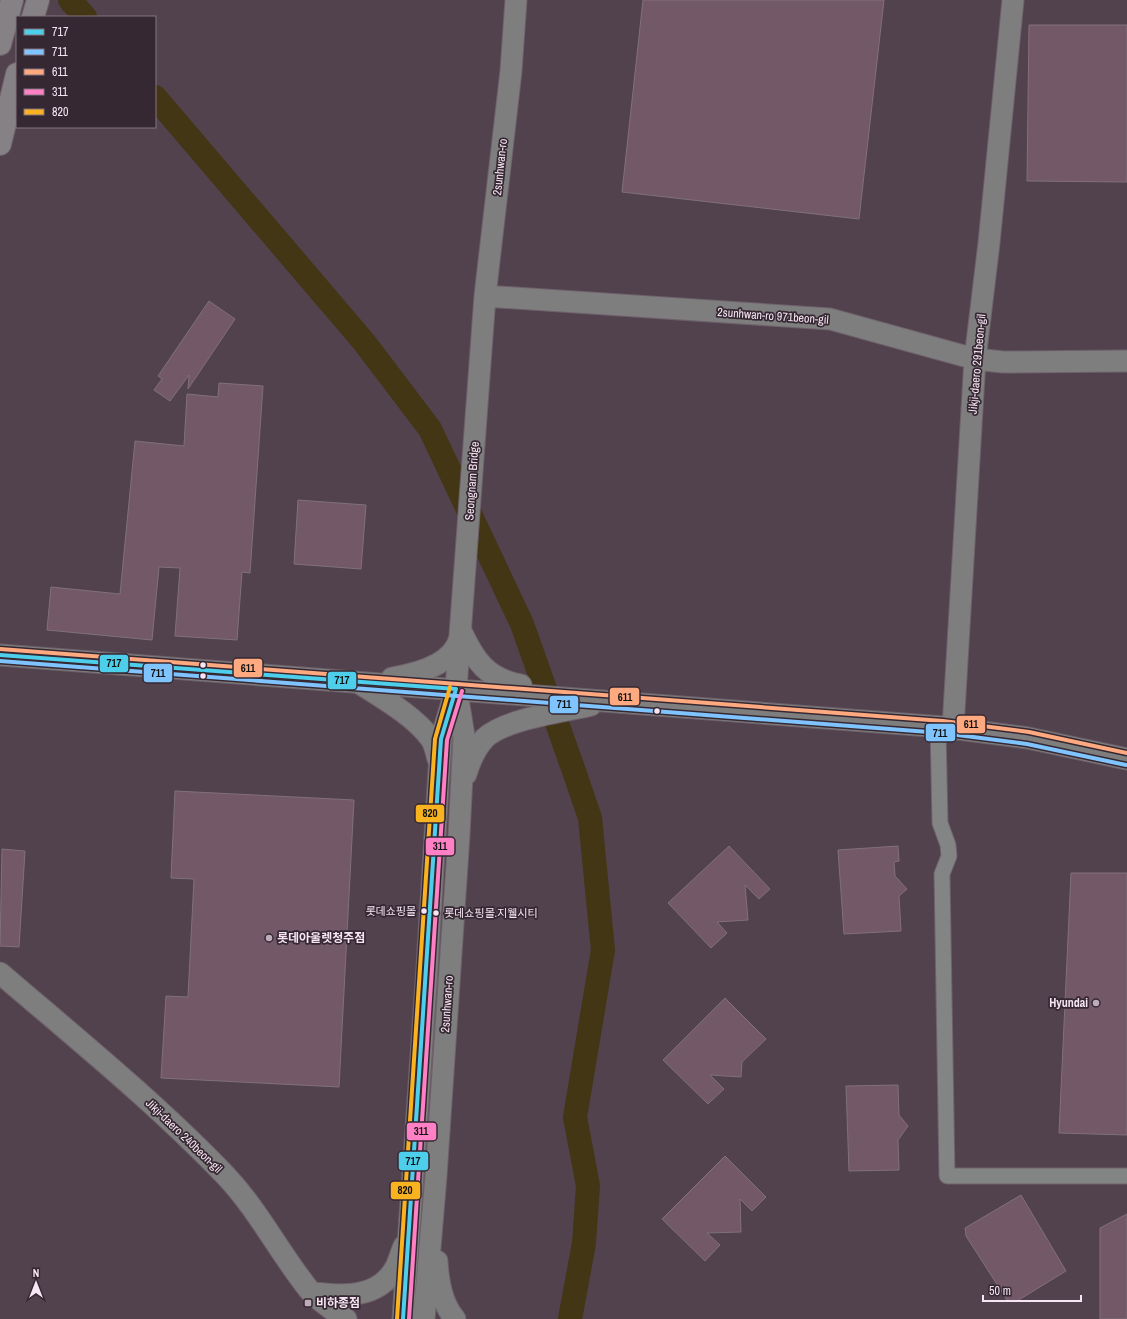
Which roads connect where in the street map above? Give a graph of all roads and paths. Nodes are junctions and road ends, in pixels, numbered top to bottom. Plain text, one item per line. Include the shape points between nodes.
1 (12, 0) edge
2 (38, 0) edge
3 (516, 0) edge
4 (1013, 0) edge
5 (33, 16) edge
6 (0, 44) edge
7 (16, 78) edge
8 (0, 144) edge
9 (485, 296) junction
10 (483, 335) joint
11 (975, 359) junction
12 (1127, 362) edge
13 (461, 629) junction
14 (0, 655) edge
15 (355, 681) junction
16 (505, 687) junction
17 (456, 689) junction
18 (599, 699) junction
19 (946, 727) junction
20 (1127, 759) edge
21 (439, 762) junction
22 (462, 786) junction
23 (0, 973) edge
24 (436, 1176) junction
25 (1127, 1176) edge
26 (409, 1232) junction
27 (311, 1292) junction
28 (326, 1319) edge
29 (346, 1319) edge
30 (403, 1319) edge
31 (424, 1319) edge
32 (455, 1319) edge

1 - 6 highway
2 - 5 highway
3 - 9 street, 2sunhwan-ro
4 - 11 street, Jikji-daero 291beon-gil
7 - 8 highway
9 - 10 street, 2sunhwan-ro
9 - 11 street, 2sunhwan-ro 971beon-gil via 830,319
10 - 13 street, Seongnam Bridge
11 - 12 street, 2sunhwan-ro 971beon-gil via 1002,362
11 - 19 street, Jikji-daero 291beon-gil
13 - 15 street via 459,641 452,654 434,665 401,677
13 - 16 street via 469,648 485,669
13 - 17 street, 2sunhwan-ro
14 - 15 street
15 - 17 street
15 - 21 street via 384,698 430,738
16 - 17 street
16 - 18 street
17 - 21 street, 2sunhwan-ro via 441,739
17 - 22 street, 2sunhwan-ro via 464,736
18 - 19 street
18 - 22 street via 570,710 504,726 485,738 472,756
19 - 20 street via 1028,738
19 - 25 street via 940,823 948,845 948,856 942,874 947,1176
21 - 26 street, 2sunhwan-ro
22 - 24 street, 2sunhwan-ro
23 - 27 street, Jikji-daero 240beon-gil via 157,1108 226,1176 254,1210
24 - 31 street, 2sunhwan-ro
24 - 32 street via 439,1284 445,1302
26 - 27 street via 396,1267 384,1281 369,1291 335,1296
26 - 30 street, 2sunhwan-ro
27 - 28 street
27 - 29 street, Jikji-daero 240beon-gil

